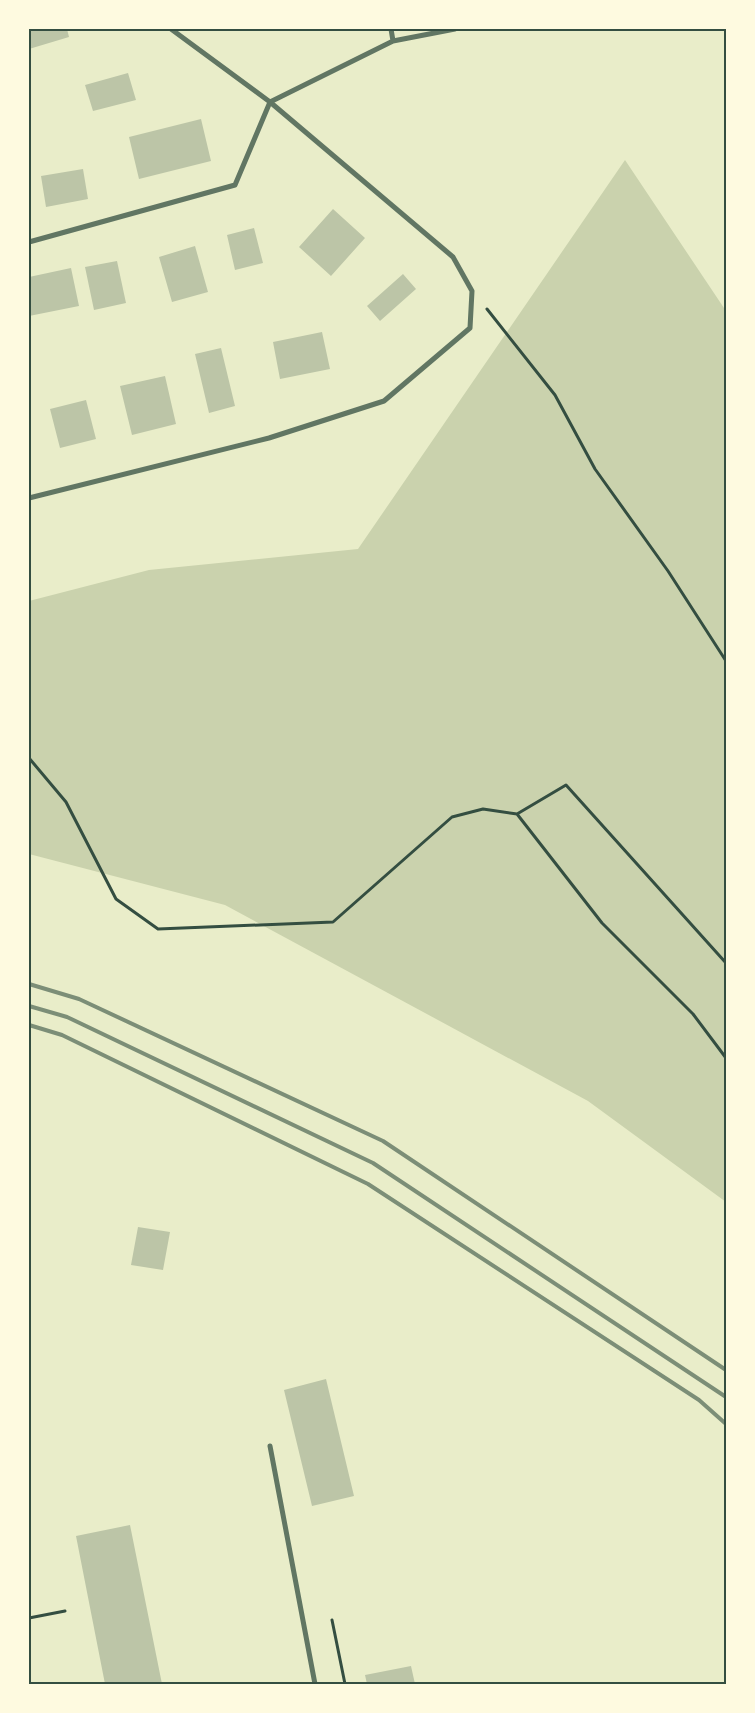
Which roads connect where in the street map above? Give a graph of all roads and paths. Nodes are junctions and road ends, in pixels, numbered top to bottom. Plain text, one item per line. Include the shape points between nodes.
1 (171, 29) edge
2 (390, 29) edge
3 (455, 29) edge
4 (393, 40) junction
5 (270, 102) junction
6 (29, 242) edge
7 (472, 291) junction
8 (29, 498) edge
9 (726, 661) edge
10 (29, 758) edge
11 (517, 814) junction
12 (726, 963) edge
13 (726, 1058) edge
14 (270, 1446) dead end
15 (64, 1610) dead end
16 (29, 1618) edge
17 (332, 1620) dead end
18 (315, 1684) edge
19 (345, 1684) edge

1 - 5 street
2 - 4 street
3 - 4 street
4 - 5 street
5 - 6 street via 235,185
5 - 7 street via 453,257
7 - 8 street via 470,328 384,401 270,438
7 - 9 path via 555,396 595,469 668,571
10 - 11 path via 66,802 116,899 158,929 333,922 452,817 483,809
11 - 12 path via 566,784
11 - 13 path via 602,922 693,1014
14 - 18 street
15 - 16 path
17 - 19 path

